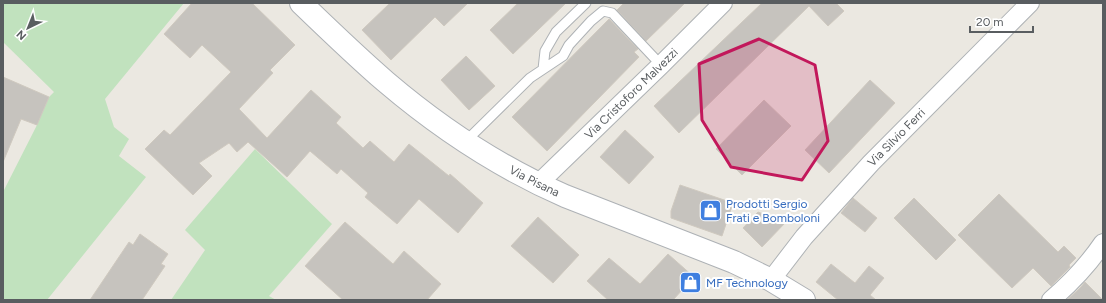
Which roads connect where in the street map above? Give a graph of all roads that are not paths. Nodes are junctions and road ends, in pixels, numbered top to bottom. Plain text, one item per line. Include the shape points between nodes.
1 (301, 3) edge
2 (586, 3) edge
3 (723, 3) edge
4 (1030, 3) edge
5 (661, 65) junction
6 (544, 69) junction
7 (466, 142) junction
8 (538, 184) junction
9 (1103, 243) edge
10 (770, 280) junction
11 (804, 300) edge
12 (1051, 300) edge

1 - 7 main road, Via Pisana via 387,83
2 - 6 lane via 556,32 545,51
3 - 5 street, Via Cristoforo Malvezzi
4 - 10 street, Via Silvio Ferri via 871,163 804,237
5 - 6 lane via 612,13 603,11 569,45 563,56
5 - 8 street, Via Cristoforo Malvezzi
6 - 7 lane via 530,78
7 - 8 main road, Via Pisana
8 - 10 main road, Via Pisana via 734,262
9 - 12 street via 1089,263
10 - 11 main road, Via Pisana

